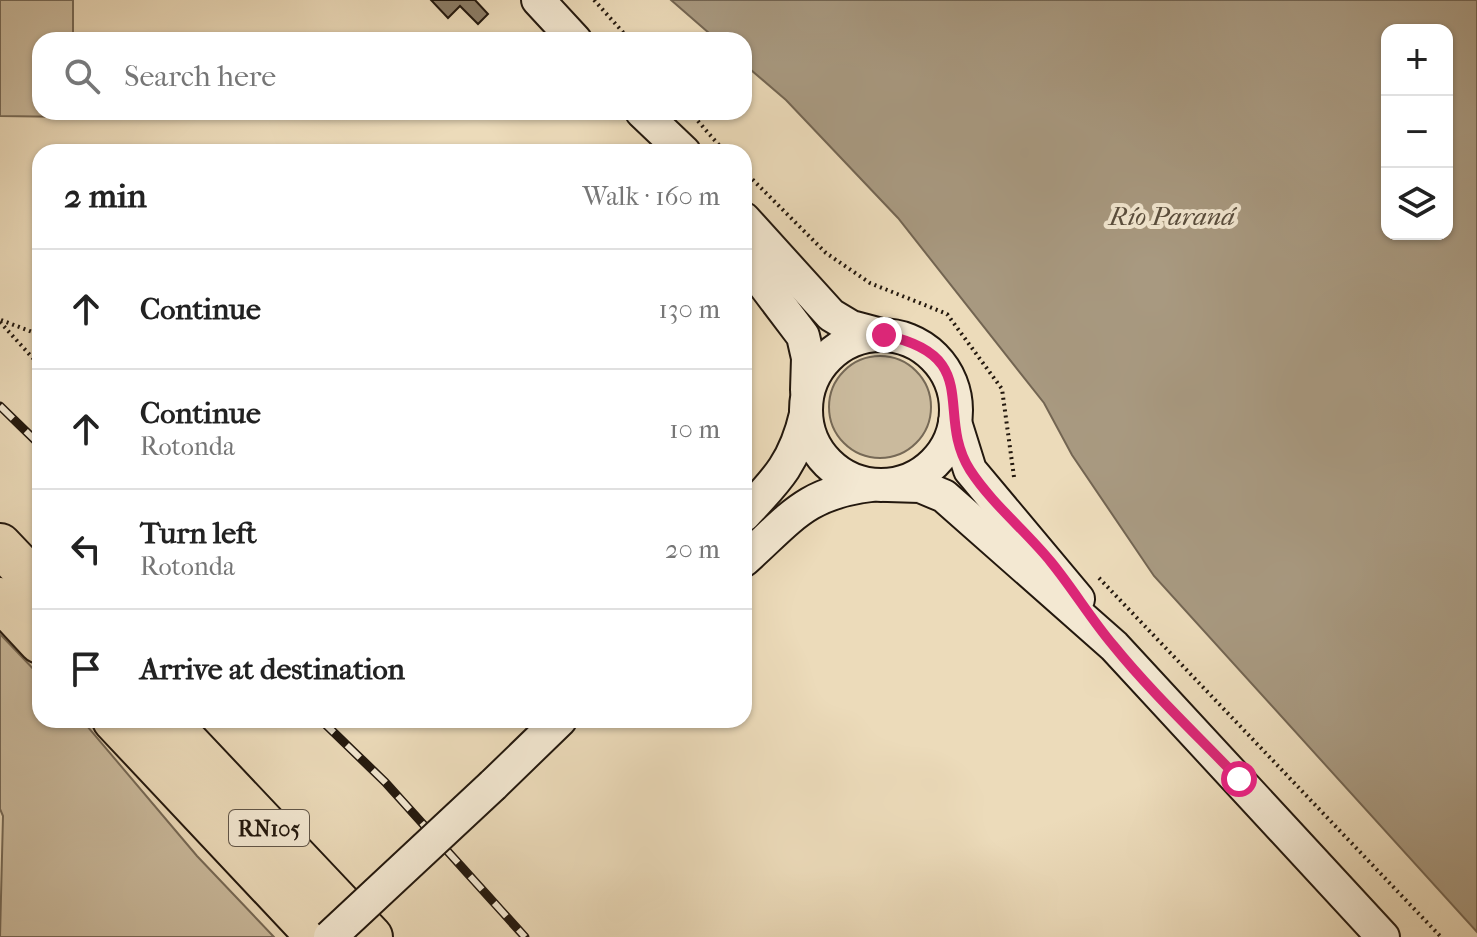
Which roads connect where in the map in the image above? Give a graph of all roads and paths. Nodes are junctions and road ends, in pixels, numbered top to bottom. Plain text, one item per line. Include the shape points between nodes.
1 (538, 0) edge
2 (594, 0) edge
3 (568, 32) edge
4 (623, 32) edge
5 (645, 120) edge
6 (649, 120) edge
7 (697, 120) edge
8 (660, 144) edge
9 (675, 144) edge
10 (718, 144) edge
11 (752, 179) edge
12 (752, 228) edge
13 (752, 269) edge
14 (0, 321) edge
15 (32, 332) edge
16 (884, 335) junction
17 (32, 357) edge
18 (806, 404) junction
19 (955, 422) junction
20 (1015, 481) dead end
21 (882, 485) junction
22 (752, 506) edge
23 (0, 545) edge
24 (752, 553) edge
25 (1097, 575) dead end
26 (32, 579) edge
27 (0, 599) edge
28 (32, 633) edge
29 (1114, 646) junction
30 (122, 728) edge
31 (174, 728) edge
32 (552, 728) edge
33 (318, 937) edge
34 (330, 937) edge
35 (371, 937) edge
36 (1383, 937) edge
37 (1441, 937) edge

1 - 3 main road
2 - 4 path
5 - 8 main road
6 - 9 main road
7 - 10 path
11 - 20 path via 826,253 870,283 947,314 1002,389
12 - 16 main road via 831,315 851,327
13 - 18 main road via 803,336 808,358
14 - 15 path
14 - 17 path
16 - 18 main road via 863,337 835,352 814,375
16 - 19 main road via 909,341 947,373 955,397
18 - 21 main road via 810,435 835,470
18 - 22 main road via 798,447 786,470
19 - 21 main road via 948,445 932,465 912,479
19 - 29 main road via 970,470 1051,562
21 - 24 main road via 839,489 811,500
21 - 29 main road via 920,486 944,496
23 - 26 highway
25 - 37 path
27 - 28 highway
29 - 36 main road
30 - 33 highway, RN105
31 - 35 highway, RN105
32 - 34 main road, bridge

